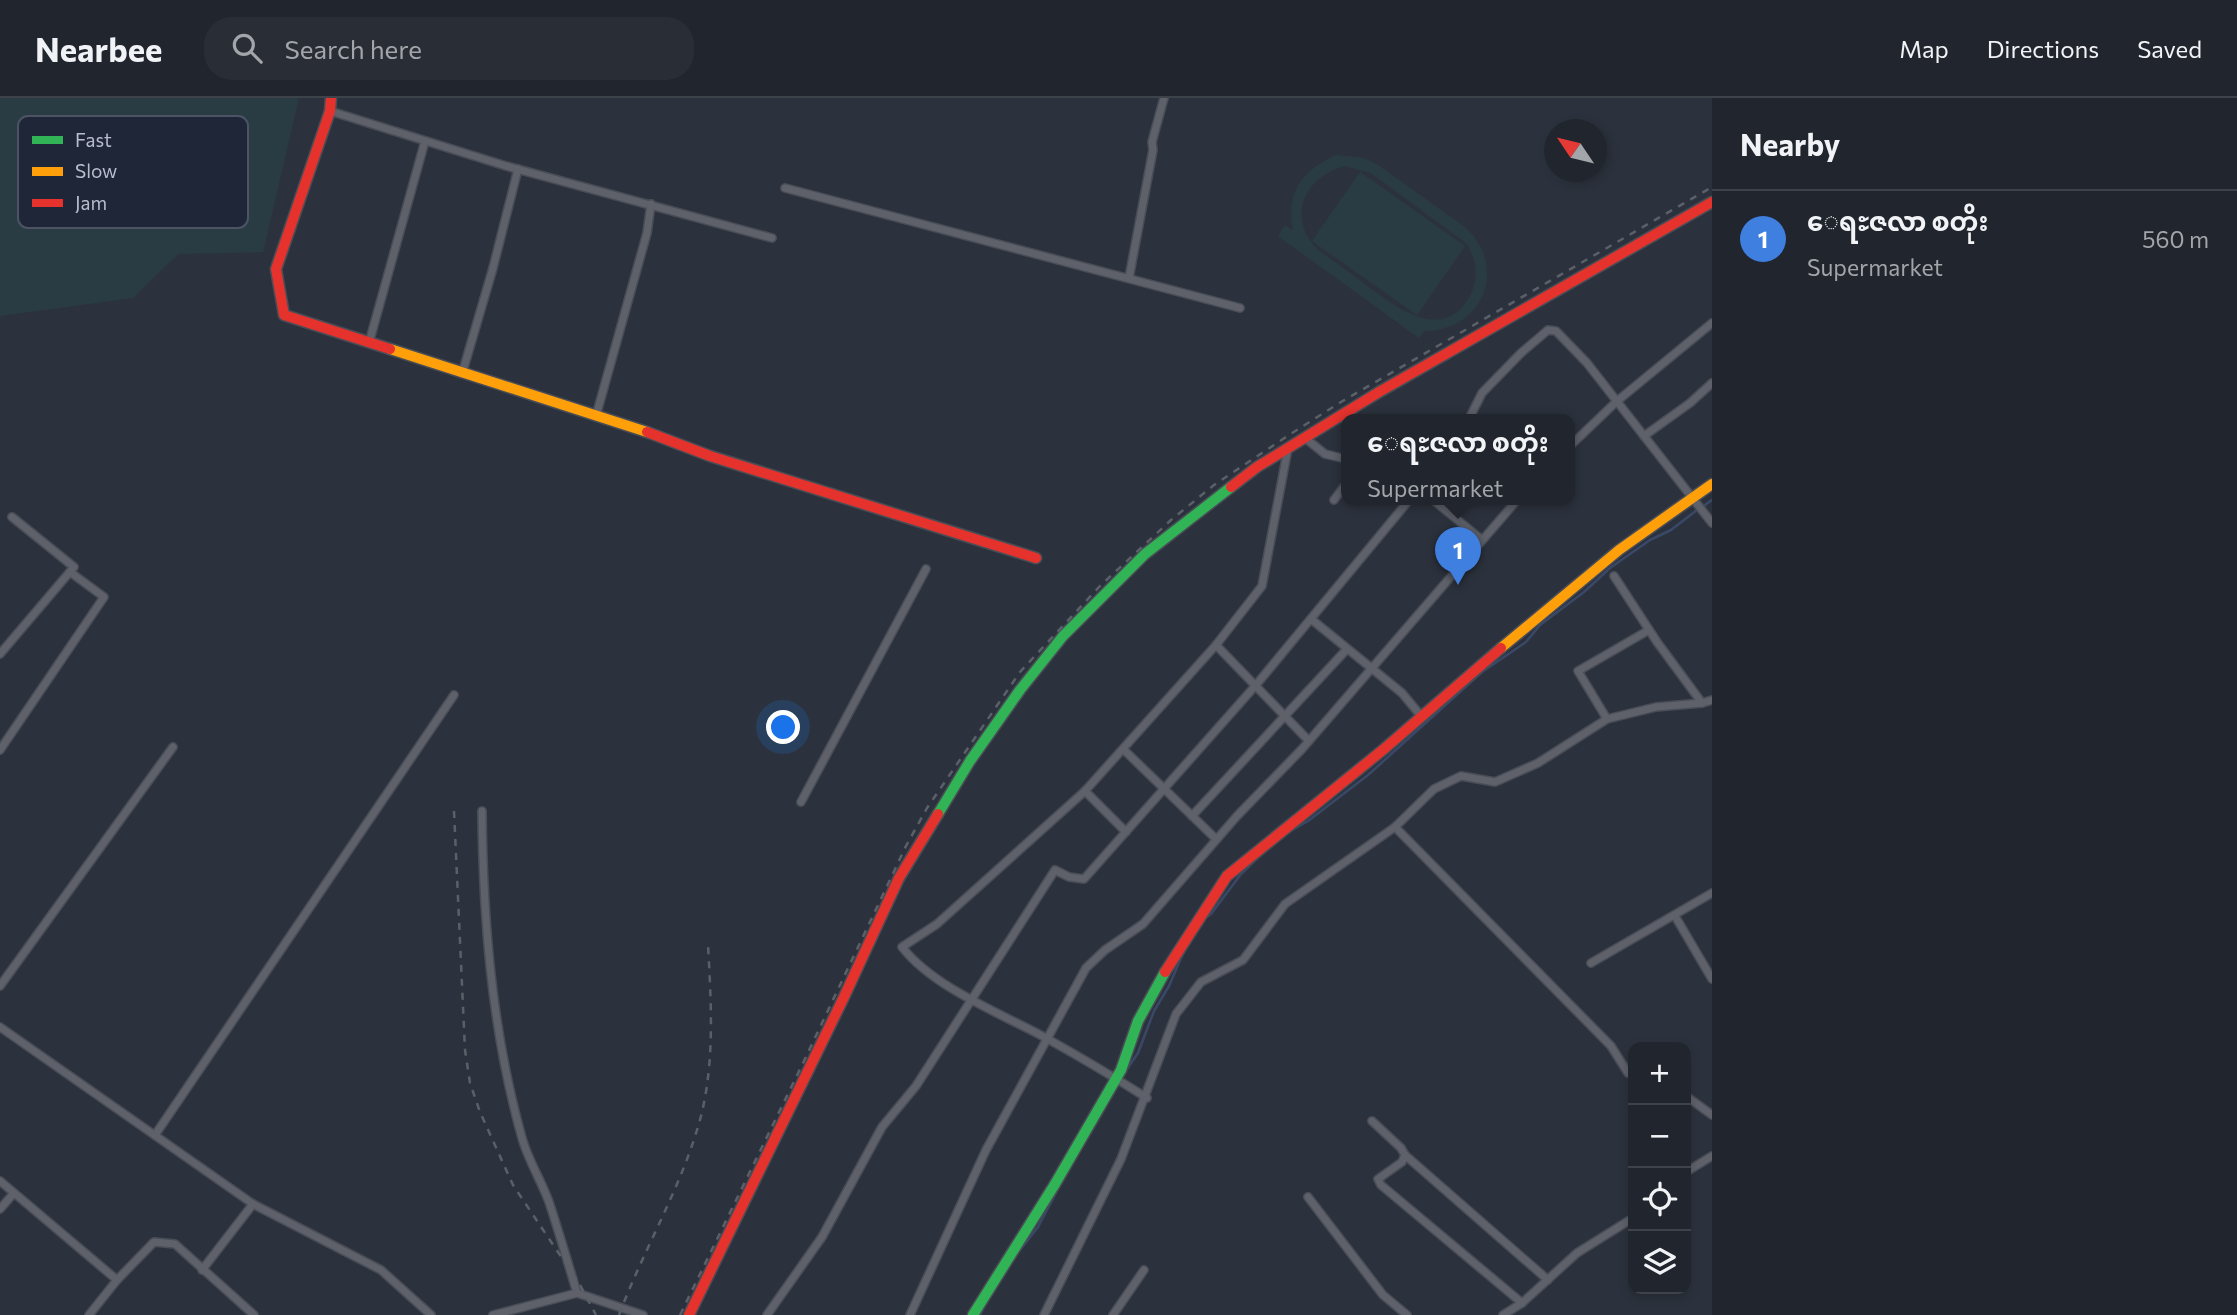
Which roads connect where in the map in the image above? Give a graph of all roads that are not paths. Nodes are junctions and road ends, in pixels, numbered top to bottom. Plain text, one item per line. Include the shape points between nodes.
1 (331, 98) edge
2 (1164, 98) edge
3 (330, 111) junction
4 (425, 141) junction
5 (518, 169) junction
6 (785, 188) dead end
7 (1712, 202) edge
8 (651, 204) junction
9 (772, 238) dead end
10 (1129, 278) junction
11 (1240, 308) dead end
12 (1712, 323) edge
13 (368, 343) junction
14 (462, 374) junction
15 (1712, 383) edge
16 (1616, 402) junction
17 (1344, 414) edge
18 (1472, 414) edge
19 (596, 416) junction
20 (1341, 416) edge
21 (1644, 436) junction
22 (1305, 438) junction
23 (1575, 441) edge
24 (1288, 448) junction
25 (1341, 458) edge
26 (1712, 484) edge
27 (1341, 491) edge
28 (1694, 499) junction
29 (1334, 500) dead end
30 (1405, 505) edge
31 (1439, 505) edge
32 (1513, 505) edge
33 (12, 517) dead end
34 (1712, 523) edge
35 (1482, 540) junction
36 (1036, 558) dead end
37 (926, 569) dead end
38 (70, 572) junction
39 (1614, 576) dead end
40 (1311, 619) junction
41 (1648, 630) junction
42 (1216, 645) junction
43 (1347, 649) junction
44 (0, 654) edge
45 (1371, 669) junction
46 (1256, 685) junction
47 (454, 695) dead end
48 (1712, 700) edge
49 (1702, 703) junction
50 (1286, 715) junction
51 (1421, 716) junction
52 (1607, 719) junction
53 (1308, 740) junction
54 (173, 747) dead end
55 (1123, 749) junction
56 (0, 750) edge
57 (1165, 788) junction
58 (1085, 791) junction
59 (801, 802) dead end
60 (482, 811) dead end
61 (1192, 816) junction
62 (1395, 827) junction
63 (1126, 832) junction
64 (1216, 839) junction
65 (1712, 893) edge
66 (1675, 916) junction
67 (1591, 963) dead end
68 (1712, 979) edge
69 (0, 986) edge
70 (971, 1000) junction
71 (0, 1027) edge
72 (1045, 1038) junction
73 (1628, 1073) edge
74 (1116, 1079) junction
75 (1147, 1097) junction
76 (1691, 1100) edge
77 (1712, 1115) edge
78 (1372, 1122) dead end
79 (155, 1135) junction
80 (1405, 1155) junction
81 (1712, 1156) edge
82 (1691, 1169) edge
83 (0, 1181) edge
84 (13, 1193) junction
85 (1308, 1196) dead end
86 (253, 1204) junction
87 (0, 1209) edge
88 (1628, 1221) edge
89 (202, 1270) junction
90 (1144, 1270) dead end
91 (117, 1280) junction
92 (1548, 1280) junction
93 (577, 1293) junction
94 (1522, 1303) junction
95 (89, 1315) edge
96 (254, 1315) edge
97 (430, 1315) edge
98 (493, 1315) edge
99 (643, 1315) edge
100 (689, 1315) edge
101 (767, 1315) edge
102 (910, 1315) edge
103 (973, 1315) edge
104 (1044, 1315) edge
105 (1113, 1315) edge
106 (1407, 1315) edge
107 (1503, 1315) edge

1 - 3 street
2 - 10 street
3 - 4 street
3 - 13 street via 276,269 284,315
4 - 5 street
4 - 13 street
5 - 8 street
5 - 14 street
6 - 10 street
7 - 17 street
8 - 9 street
8 - 19 street via 648,233
10 - 11 street
12 - 16 street
13 - 14 street
14 - 19 street
15 - 21 street
16 - 18 street via 1587,363 1556,331 1548,330 1482,393
16 - 21 street
16 - 23 street
19 - 36 street
20 - 22 street
21 - 28 street
22 - 24 street
22 - 25 street via 1325,454
24 - 42 street via 1262,586
24 - 100 street via 1145,554 1063,636 992,730 899,878
26 - 28 street
27 - 29 street
28 - 34 street
28 - 51 street via 1619,550
30 - 40 street
31 - 35 street
32 - 35 street
33 - 38 street via 74,568
35 - 45 street
37 - 59 street
38 - 44 street
38 - 56 street via 104,597
39 - 41 street
40 - 43 street
40 - 46 street
41 - 49 street
41 - 52 street via 1578,671
42 - 46 street
42 - 55 street
43 - 45 street
43 - 50 street
45 - 51 street via 1402,693
45 - 53 street
46 - 50 street
46 - 57 street
47 - 79 street
48 - 49 street
49 - 52 street via 1656,707
50 - 53 street
50 - 61 street
51 - 74 street via 1227,876 1148,1000
52 - 62 street via 1538,763 1495,782 1461,776 1434,789
53 - 64 street
54 - 69 street
55 - 57 street
55 - 58 street
57 - 61 street
57 - 63 street
58 - 63 street
58 - 70 street via 937,924 902,947 919,965
60 - 93 street via 485,924 512,1100
61 - 64 street
62 - 73 street via 1611,1046
62 - 75 street via 1285,904 1243,960 1201,982 1176,1014
63 - 70 street via 1084,879 1055,870
64 - 72 street via 1143,924 1086,968
65 - 66 street
66 - 67 street
66 - 68 street
70 - 72 street
70 - 101 street via 916,1086 882,1127 822,1237
71 - 79 street
72 - 74 street
72 - 102 street via 986,1150
74 - 75 street
74 - 103 street
75 - 104 street
76 - 77 street
78 - 80 street
79 - 86 street
80 - 92 street
80 - 94 street via 1378,1179 1381,1185
81 - 82 street
83 - 84 street
84 - 87 street
84 - 91 street
85 - 106 street via 1383,1295
86 - 89 street
86 - 97 street via 381,1270
88 - 92 street via 1577,1253
89 - 91 street via 175,1244 155,1242
89 - 96 street
90 - 105 street
91 - 95 street
92 - 94 street
93 - 98 street
93 - 99 street
94 - 107 street

